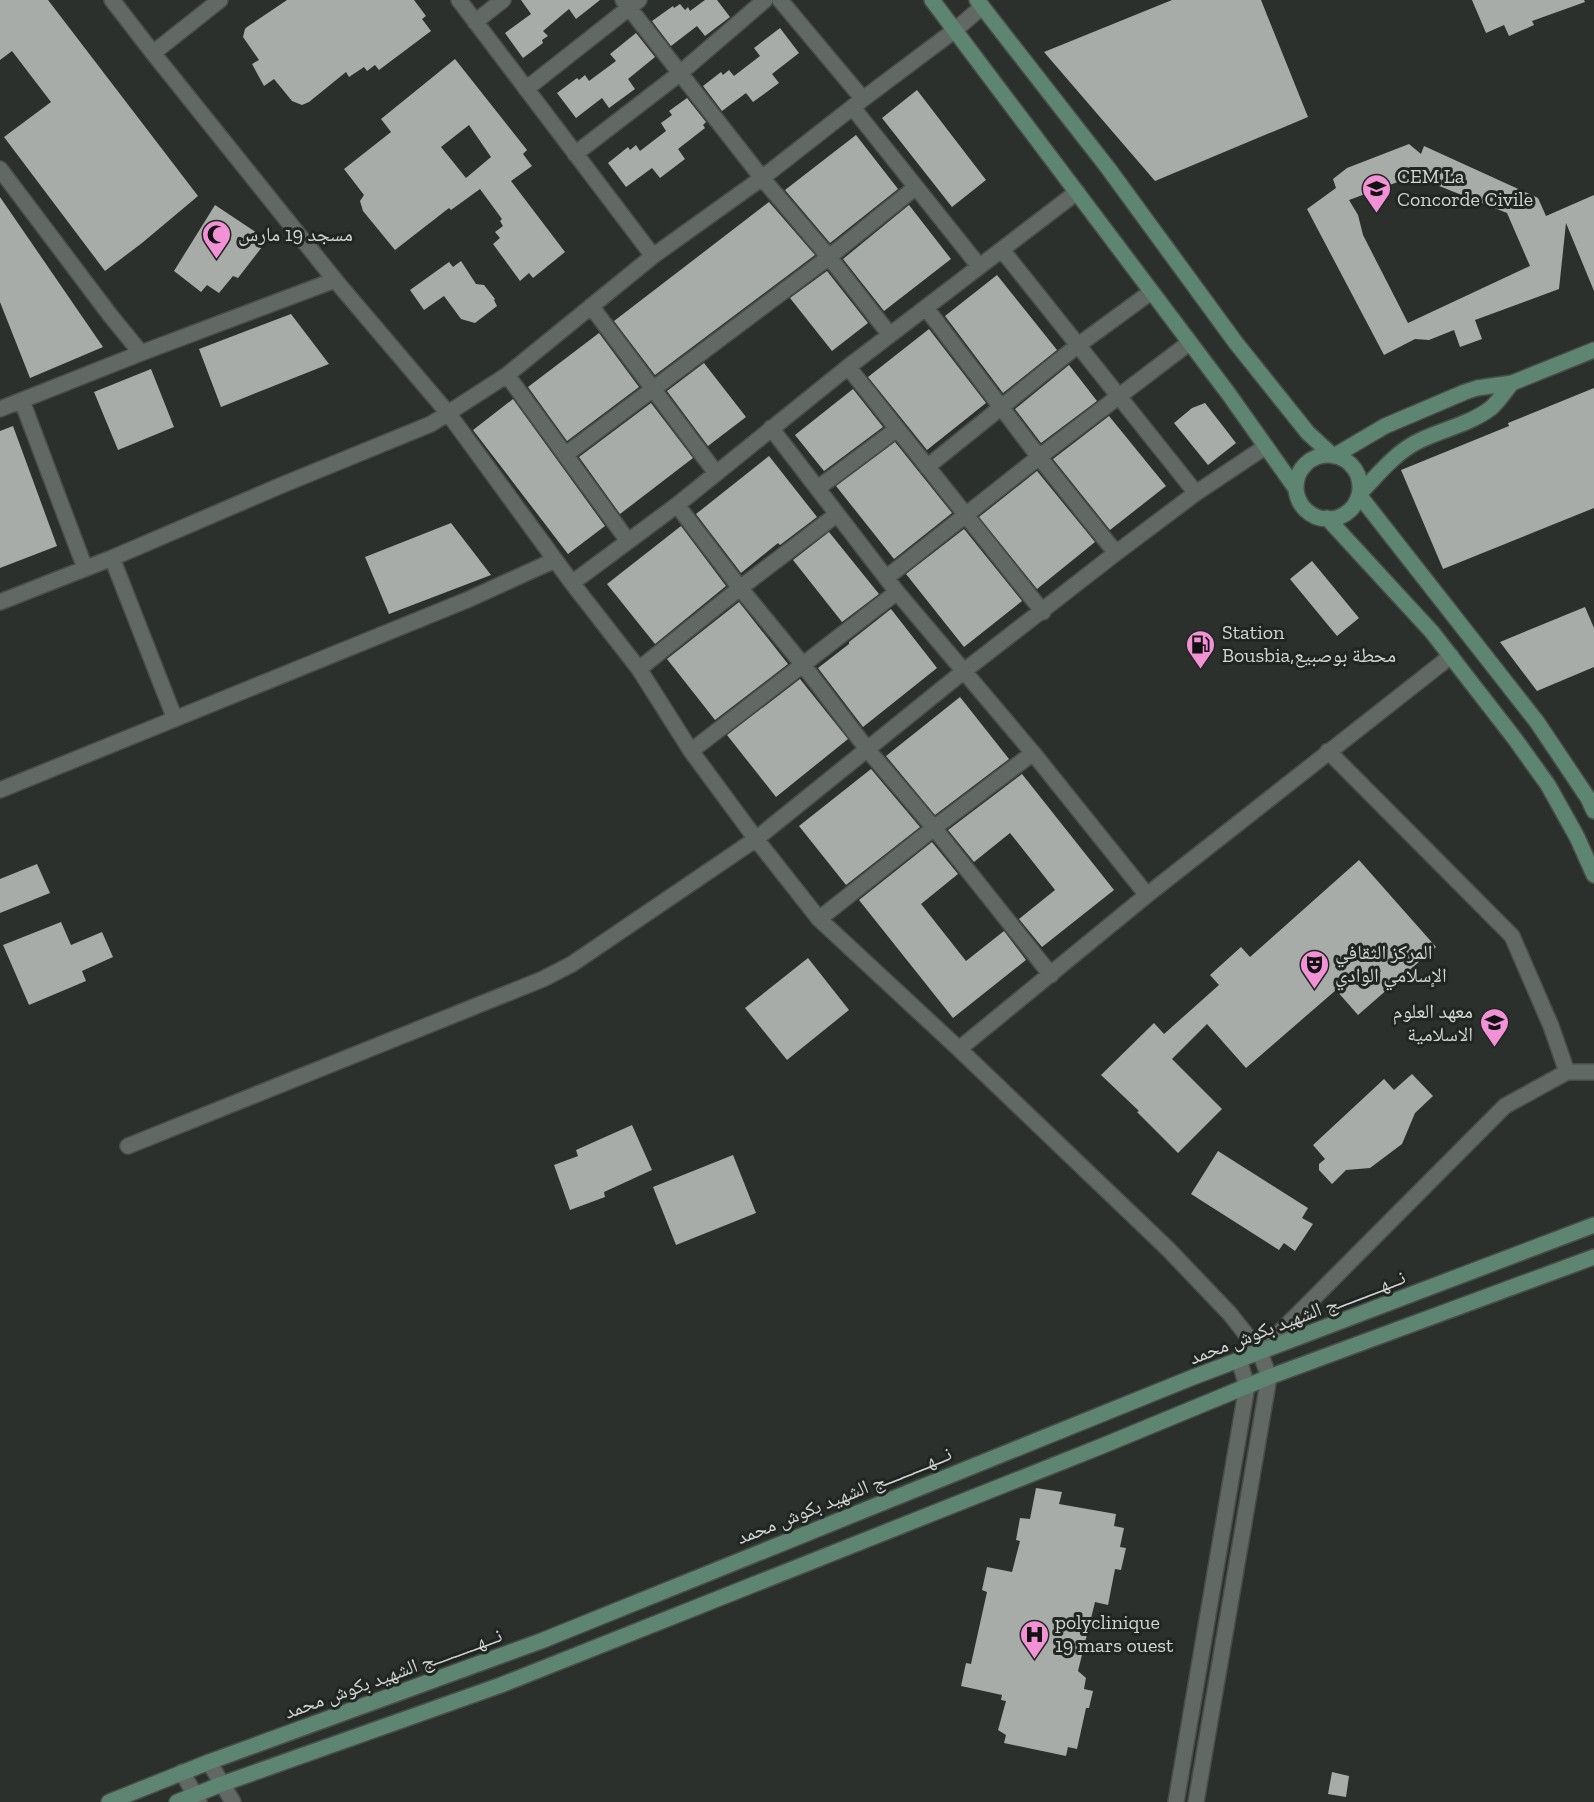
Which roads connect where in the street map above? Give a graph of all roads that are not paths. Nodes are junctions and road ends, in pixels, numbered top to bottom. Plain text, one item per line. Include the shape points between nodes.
1 (112, 0) edge
2 (220, 0) edge
3 (459, 0) edge
4 (503, 0) edge
5 (765, 0) edge
6 (780, 0) edge
7 (932, 0) edge
8 (630, 2) edge
9 (980, 3) edge
10 (475, 22) junction
11 (955, 30) junction
12 (153, 54) junction
13 (679, 74) junction
14 (526, 89) junction
15 (858, 103) junction
16 (575, 154) junction
17 (1, 173) edge
18 (762, 178) junction
19 (916, 188) junction
20 (1077, 192) junction
21 (1002, 250) junction
22 (653, 256) junction
23 (829, 257) junction
24 (979, 266) junction
25 (335, 280) junction
26 (1150, 292) junction
27 (591, 306) junction
28 (926, 308) junction
29 (890, 335) junction
30 (1189, 343) junction
31 (1077, 346) junction
32 (1594, 350) edge
33 (141, 353) junction
34 (848, 367) junction
35 (507, 375) junction
36 (1512, 383) junction
37 (653, 390) junction
38 (1119, 397) junction
39 (22, 400) junction
40 (1002, 407) junction
41 (0, 409) edge
42 (448, 413) junction
43 (771, 428) junction
44 (897, 429) junction
45 (1265, 447) junction
46 (566, 455) junction
47 (1333, 455) junction
48 (1039, 457) junction
49 (927, 467) junction
50 (717, 473) junction
51 (818, 488) junction
52 (1296, 489) junction
53 (1196, 493) junction
54 (1360, 494) junction
55 (677, 505) junction
56 (966, 514) junction
57 (836, 515) junction
58 (1327, 519) junction
59 (628, 541) junction
60 (1116, 553) junction
61 (112, 558) junction
62 (555, 560) junction
63 (85, 568) junction
64 (886, 578) junction
65 (572, 583) junction
66 (740, 588) junction
67 (897, 592) junction
68 (0, 602) edge
69 (1042, 612) junction
70 (1451, 656) junction
71 (804, 666) junction
72 (639, 669) junction
73 (964, 672) junction
74 (175, 719) junction
75 (867, 749) junction
76 (691, 751) junction
77 (1328, 751) junction
78 (1033, 753) junction
79 (0, 790) edge
80 (1592, 803) edge
81 (934, 828) junction
82 (756, 839) junction
83 (1594, 875) edge
84 (1147, 895) junction
85 (819, 919) junction
86 (1051, 975) junction
87 (959, 1049) junction
88 (1567, 1072) junction
89 (1594, 1072) edge
90 (128, 1146) dead end
91 (1594, 1226) edge
92 (1594, 1257) edge
93 (1260, 1352) junction
94 (1239, 1360) junction
95 (1269, 1377) junction
96 (1247, 1386) junction
97 (209, 1762) junction
98 (182, 1772) junction
99 (222, 1784) junction
100 (197, 1798) edge
101 (1180, 1801) edge
102 (109, 1802) edge
103 (177, 1802) edge
104 (233, 1802) edge
105 (1196, 1802) edge

1 - 12 street
2 - 12 street
3 - 10 street
4 - 10 street
5 - 13 street
6 - 15 street
7 - 11 street
8 - 13 street
8 - 14 street
9 - 11 street
9 - 47 street via 1108,168 1236,343 1308,433
10 - 14 street
11 - 15 street
11 - 20 street
12 - 25 street
13 - 16 street
13 - 18 street
14 - 16 street
15 - 18 street
15 - 19 street
16 - 22 street
17 - 33 street
18 - 22 street
18 - 23 street
19 - 23 street
19 - 24 street
20 - 21 street
20 - 26 street
21 - 24 street
21 - 31 street
22 - 27 street
23 - 29 street
23 - 37 street
24 - 28 street
25 - 33 street
25 - 42 street
26 - 30 street
26 - 31 street
27 - 35 street
27 - 37 street
28 - 29 street
28 - 40 street
29 - 34 street
30 - 38 street
30 - 45 street
31 - 38 street
31 - 40 street
32 - 36 street
33 - 39 street
34 - 43 street
34 - 44 street
35 - 42 street
35 - 46 street
36 - 47 street via 1471,390 1385,426
36 - 54 street via 1495,404 1478,416 1408,448
37 - 46 street
37 - 50 street
38 - 48 street
38 - 53 street
39 - 41 street
39 - 63 street
40 - 48 street
40 - 49 street
42 - 61 street via 415,431
42 - 62 street
43 - 50 street
43 - 51 street
44 - 49 street
44 - 51 street
45 - 52 street
45 - 53 street
46 - 59 street
47 - 52 street via 1323,455 1306,464
47 - 54 street via 1352,465 1358,474
48 - 56 street
48 - 60 street
49 - 56 street
50 - 55 street
51 - 57 street
52 - 58 street via 1310,513
53 - 60 street
54 - 58 street via 1351,510
54 - 80 street via 1537,722
55 - 59 street
55 - 66 street
56 - 64 street
56 - 69 street
57 - 64 street
57 - 66 street
58 - 70 street
59 - 65 street
60 - 69 street
61 - 63 street
61 - 74 street
62 - 65 street
62 - 74 street via 468,600
63 - 68 street
64 - 67 street
65 - 72 street
66 - 71 street
66 - 72 street
67 - 71 street
67 - 73 street
69 - 73 street
70 - 77 street
70 - 83 street via 1548,785
71 - 75 street
71 - 76 street
72 - 76 street
73 - 75 street
73 - 78 street
74 - 79 street
75 - 81 street
75 - 82 street
76 - 82 street
77 - 84 street
77 - 88 street via 1512,936
78 - 81 street
78 - 84 street
81 - 85 street
81 - 86 street
82 - 85 street
82 - 90 street via 572,964 543,979
84 - 86 street
85 - 87 street
86 - 87 street
87 - 93 street via 1168,1248
88 - 89 street
88 - 93 street via 1504,1106
91 - 93 street, نـــهـــــــــــج الشهيد بكوش محمد
92 - 95 street
93 - 94 street, نـــهـــــــــــج الشهيد بكوش محمد
93 - 95 street
94 - 96 street
94 - 97 street, نـــهـــــــــــج الشهيد بكوش محمد via 541,1641
95 - 96 street
95 - 105 street
96 - 99 street via 501,1685
96 - 101 street
97 - 98 street, نـــهـــــــــــج الشهيد بكوش محمد
97 - 99 street
98 - 100 street
98 - 102 street, نـــهـــــــــــج الشهيد بكوش محمد
99 - 100 street
99 - 104 street
100 - 103 street

